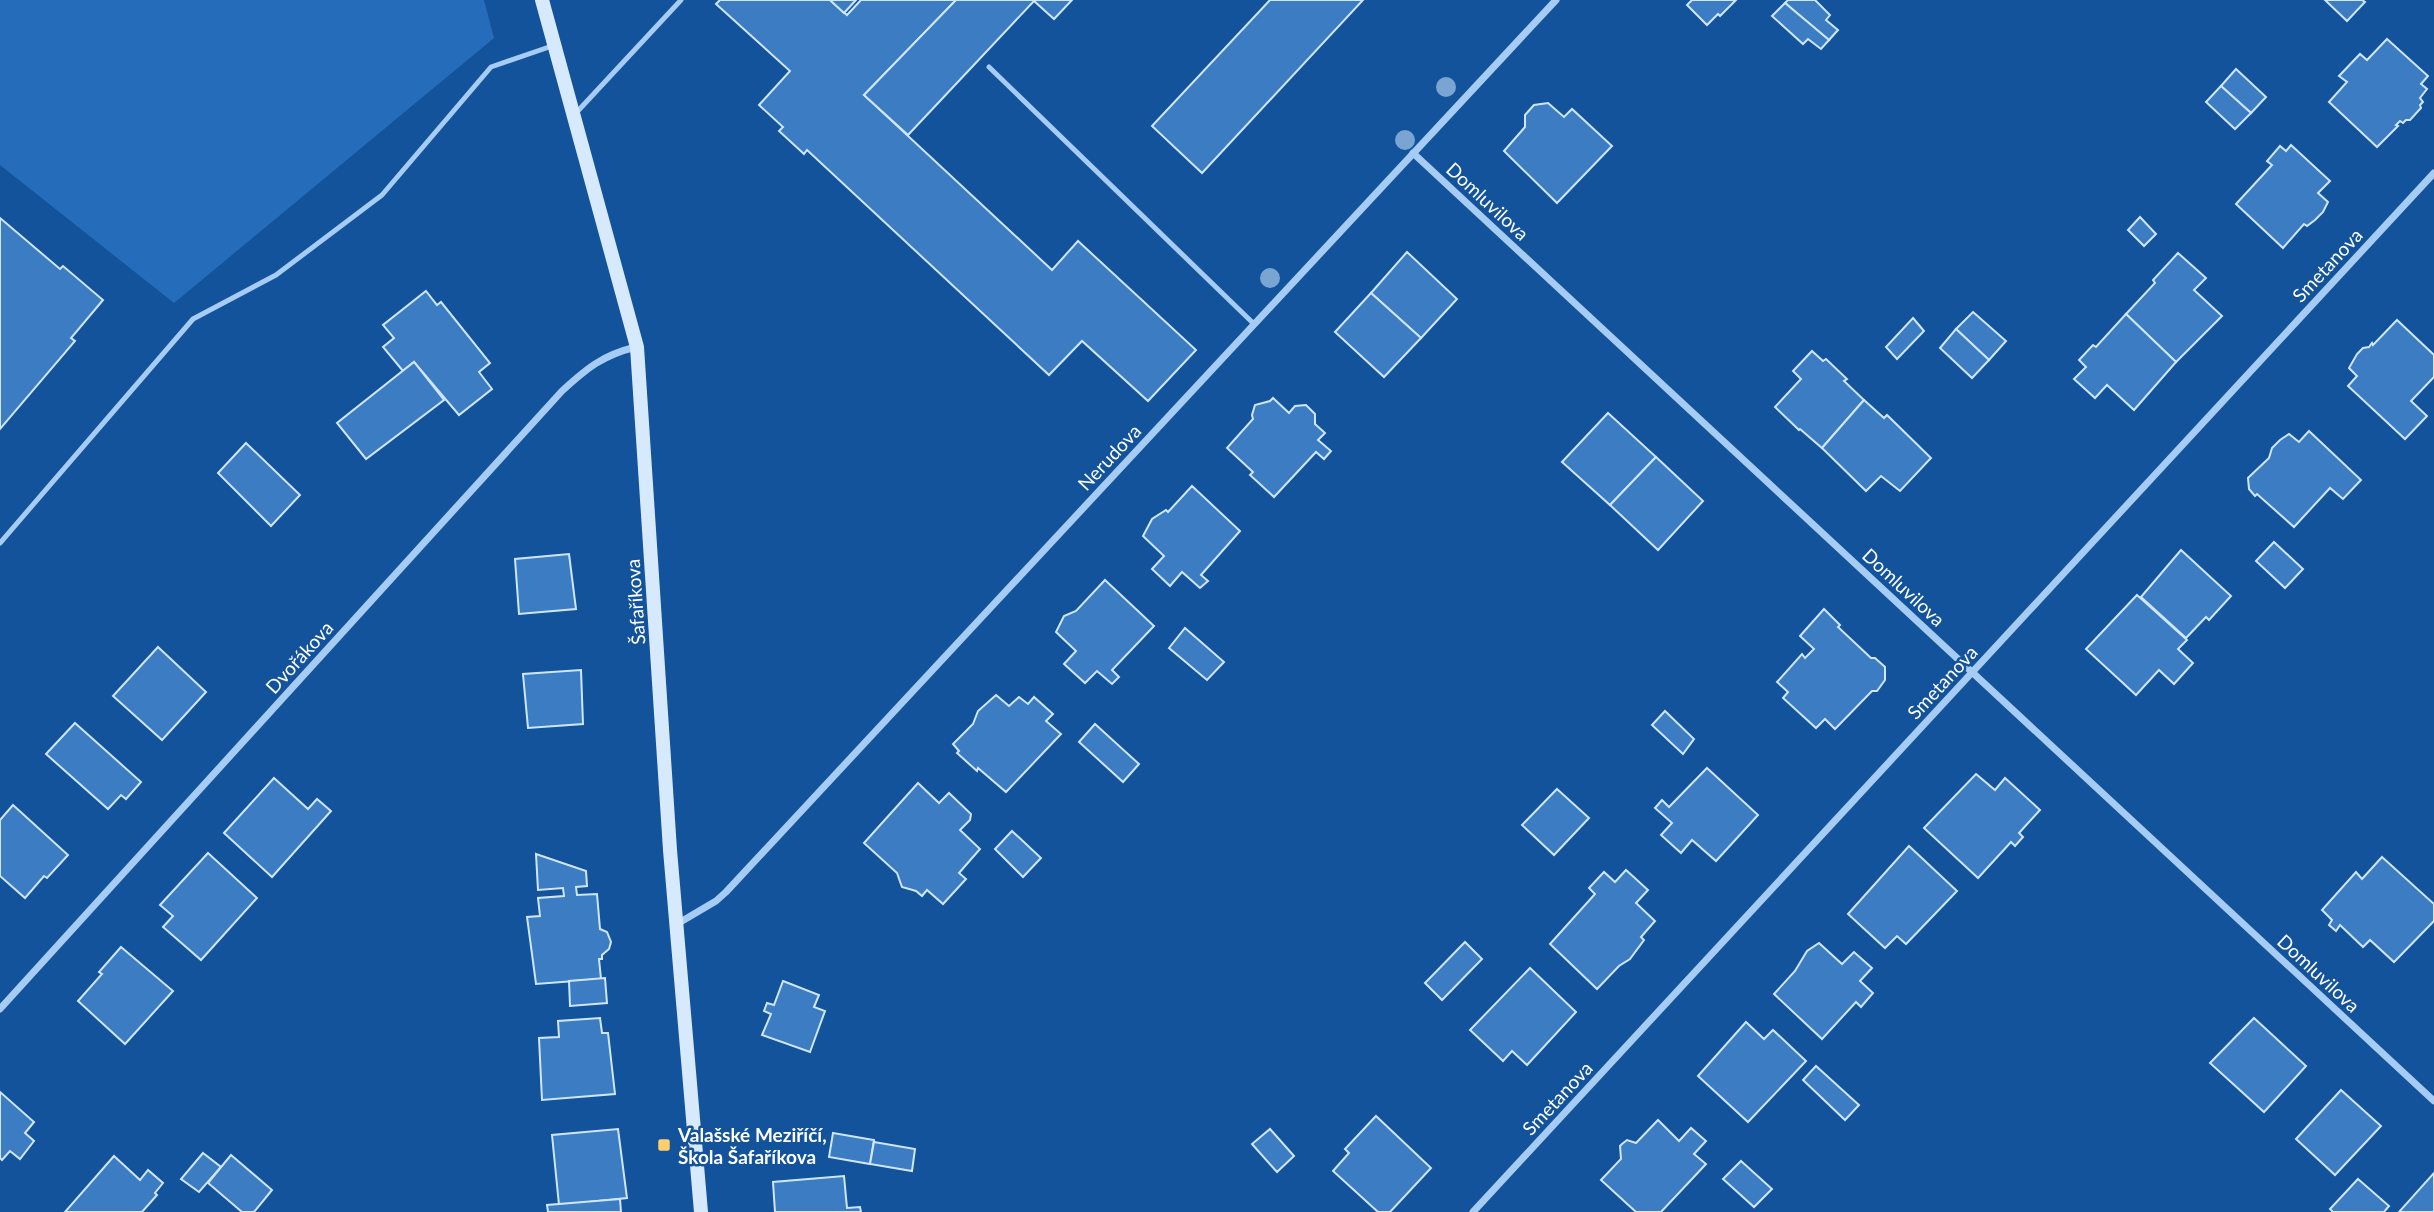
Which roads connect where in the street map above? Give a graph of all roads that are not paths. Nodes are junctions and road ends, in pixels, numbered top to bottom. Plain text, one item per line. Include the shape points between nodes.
1 (542, 0) edge
2 (681, 0) edge
3 (1556, 0) edge
4 (555, 45) junction
5 (989, 67) dead end
6 (575, 115) junction
7 (1413, 153) junction
8 (2434, 173) edge
9 (1254, 324) junction
10 (637, 347) junction
11 (0, 543) edge
12 (1972, 672) junction
13 (676, 924) junction
14 (0, 1009) edge
15 (2434, 1101) edge
16 (701, 1212) edge
17 (1473, 1212) edge

1 - 4 street, Šafaříkova
2 - 6 lane
3 - 7 street, Nerudova
4 - 6 street, Šafaříkova
4 - 11 lane via 491,68 382,195 276,275 193,319
5 - 9 lane
6 - 10 street, Šafaříkova
7 - 9 street, Nerudova
7 - 12 street, Domluvilova
8 - 12 street, Smetanova
9 - 13 street, Nerudova via 726,892
10 - 13 street, Šafaříkova
10 - 14 street, Dvořákova via 598,361 562,391
12 - 15 street, Domluvilova
12 - 17 street, Smetanova
13 - 16 street, Šafaříkova

